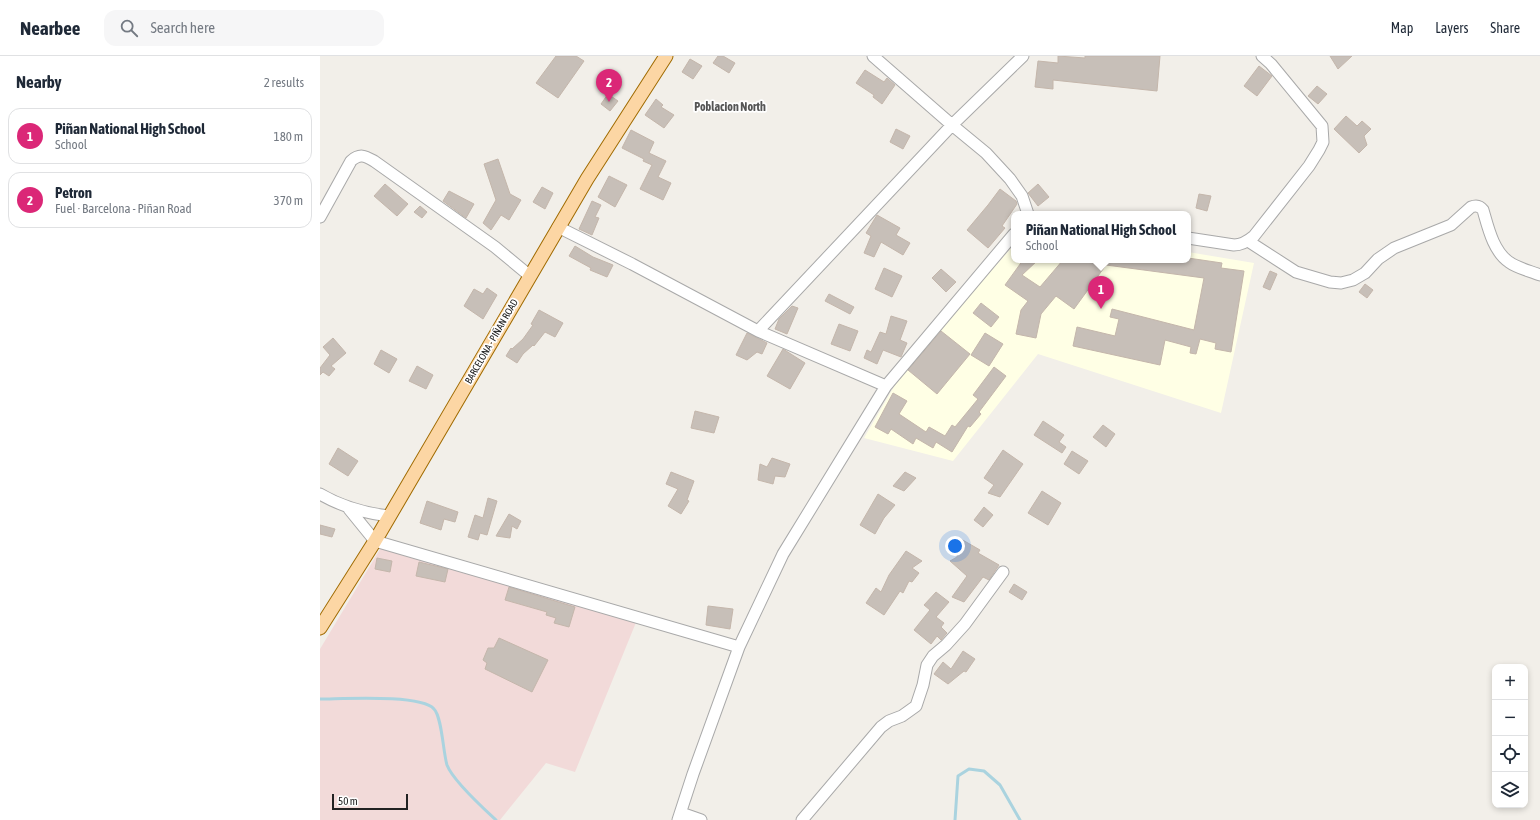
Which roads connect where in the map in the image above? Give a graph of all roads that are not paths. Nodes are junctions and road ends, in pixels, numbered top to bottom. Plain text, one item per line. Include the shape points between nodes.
1 (666, 56) edge
2 (873, 56) edge
3 (1023, 56) edge
4 (1262, 56) edge
5 (952, 125) junction
6 (1027, 211) edge
7 (320, 217) edge
8 (558, 227) junction
9 (1011, 238) edge
10 (1191, 238) edge
11 (1248, 240) junction
12 (1540, 275) edge
13 (530, 276) junction
14 (758, 331) junction
15 (886, 386) junction
16 (320, 494) edge
17 (349, 509) junction
18 (389, 516) junction
19 (375, 540) junction
20 (1004, 572) dead end
21 (320, 628) edge
22 (739, 647) junction
23 (680, 816) edge
24 (701, 820) edge
25 (802, 820) edge

1 - 8 main road, BARCELONA - PIÑAN ROAD
2 - 5 street
3 - 5 street
4 - 11 street via 1322,126 1323,142 1309,166 1254,236
5 - 6 street via 986,153 1010,179 1022,196
5 - 14 street
7 - 13 street via 351,161 356,156 364,155 494,247
8 - 13 main road, BARCELONA - PIÑAN ROAD
8 - 14 street
9 - 15 street
10 - 11 street via 1234,245
11 - 12 street via 1296,272 1341,283 1365,273 1378,259 1394,248 1451,224 1475,206 1483,210 1494,244 1501,256 1510,263
13 - 18 main road, BARCELONA - PIÑAN ROAD
14 - 15 street
15 - 22 street via 783,554
16 - 17 street
17 - 18 street
17 - 19 street
18 - 19 main road, BARCELONA - PIÑAN ROAD
19 - 21 main road, BARCELONA - PIÑAN ROAD
19 - 22 street
20 - 25 street via 966,624 927,665 916,706 881,727
22 - 23 street via 692,774
23 - 24 street

